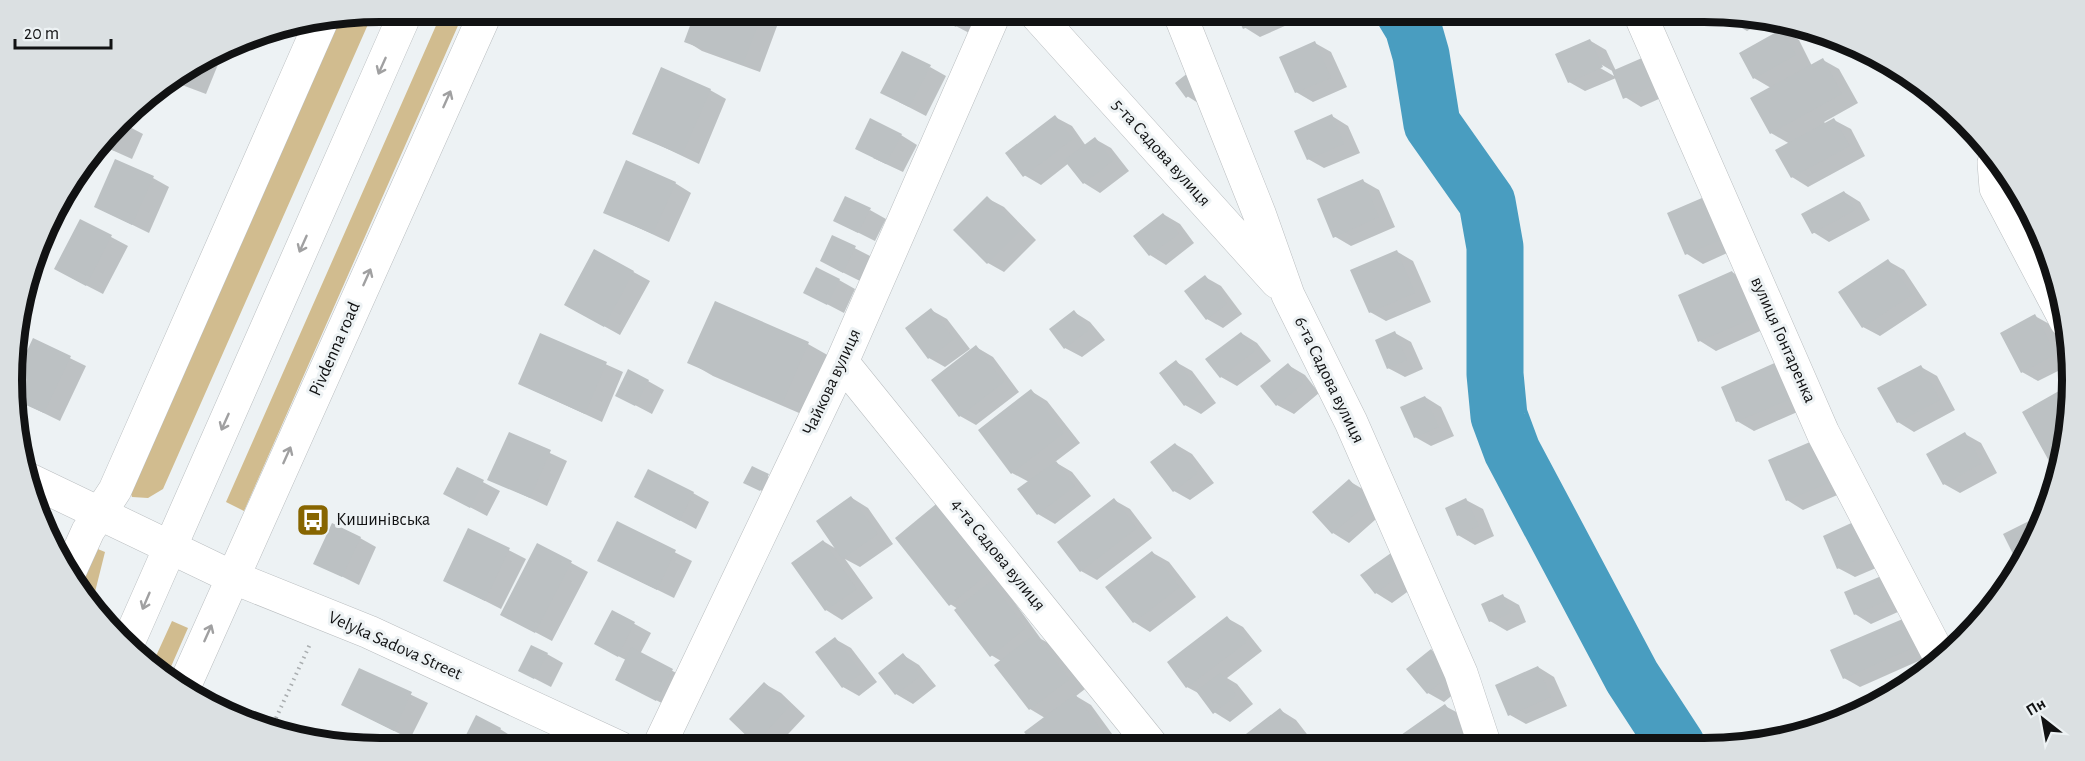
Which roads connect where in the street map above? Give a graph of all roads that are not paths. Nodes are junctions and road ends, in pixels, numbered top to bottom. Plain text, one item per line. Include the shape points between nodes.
1 (402, 22) edge
2 (482, 22) edge
3 (991, 22) edge
4 (1043, 22) edge
5 (1183, 22) edge
6 (1643, 22) edge
7 (318, 28) edge
8 (1995, 171) edge
9 (2051, 293) edge
10 (1288, 295) junction
11 (842, 362) junction
12 (38, 484) edge
13 (100, 512) junction
14 (170, 546) junction
15 (73, 565) edge
16 (232, 577) junction
17 (130, 637) edge
18 (1938, 653) edge
19 (187, 681) edge
20 (598, 738) edge
21 (663, 738) edge
22 (1146, 738) edge
23 (1482, 738) edge

1 -> 14 street
16 -> 2 street, Pivdenna road
3 - 11 street, Чайкова вулиця
4 - 10 street, 5-та Садова вулиця
5 - 10 street, 6-та Садова вулиця
6 - 18 street, вулиця Гонтаренка via 1823,433
7 - 13 street via 115,490
8 - 9 street via 1996,188
10 - 23 street, 6-та Садова вулиця via 1351,422 1461,673
11 - 21 street, Чайкова вулиця
11 - 22 street, 4-та Садова вулиця
12 - 13 street, Velyka Sadova Street
13 - 14 street, Velyka Sadova Street
13 - 15 street
14 - 16 street, Velyka Sadova Street
14 -> 17 street
19 -> 16 street, Pivdenna road
16 - 20 street, Velyka Sadova Street via 369,632

